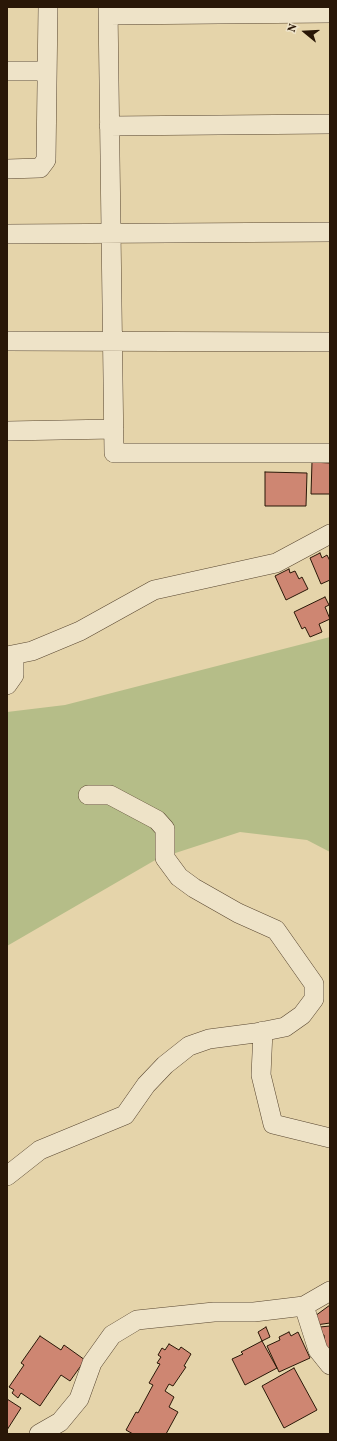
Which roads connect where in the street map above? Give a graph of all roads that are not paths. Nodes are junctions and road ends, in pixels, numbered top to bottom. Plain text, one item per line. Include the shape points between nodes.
1 (48, 7) edge
2 (108, 11) edge
3 (330, 13) edge
4 (7, 71) edge
5 (47, 71) junction
6 (330, 124) edge
7 (109, 126) junction
8 (7, 169) edge
9 (330, 232) edge
10 (111, 233) junction
11 (7, 234) edge
12 (113, 340) junction
13 (7, 341) edge
14 (330, 342) edge
15 (114, 429) junction
16 (7, 431) edge
17 (330, 453) edge
18 (330, 534) edge
19 (11, 656) edge
20 (7, 685) edge
21 (88, 795) dead end
22 (263, 1031) junction
23 (330, 1138) edge
24 (7, 1176) edge
25 (330, 1291) edge
26 (304, 1306) junction
27 (330, 1365) edge
28 (39, 1434) edge

1 - 5 street
2 - 3 street
2 - 7 street
4 - 5 street
5 - 8 street via 46,160 40,168
6 - 7 street
7 - 10 street
9 - 10 street
10 - 11 street
10 - 12 street
12 - 13 street
12 - 14 street
12 - 15 street
15 - 16 street
15 - 17 street via 114,453
18 - 19 street via 276,563 154,590 80,631 32,652
19 - 20 street via 14,675
21 - 22 street via 110,795 157,820 165,829 165,858 179,877 238,913 276,930 314,984 314,999 302,1014 286,1027
22 - 23 street via 261,1075 273,1124
22 - 24 street via 209,1039 189,1046 165,1065 146,1085 125,1114 40,1150
25 - 26 street
26 - 27 street via 318,1350
26 - 28 street via 137,1320 112,1335 92,1363 79,1399 60,1422

